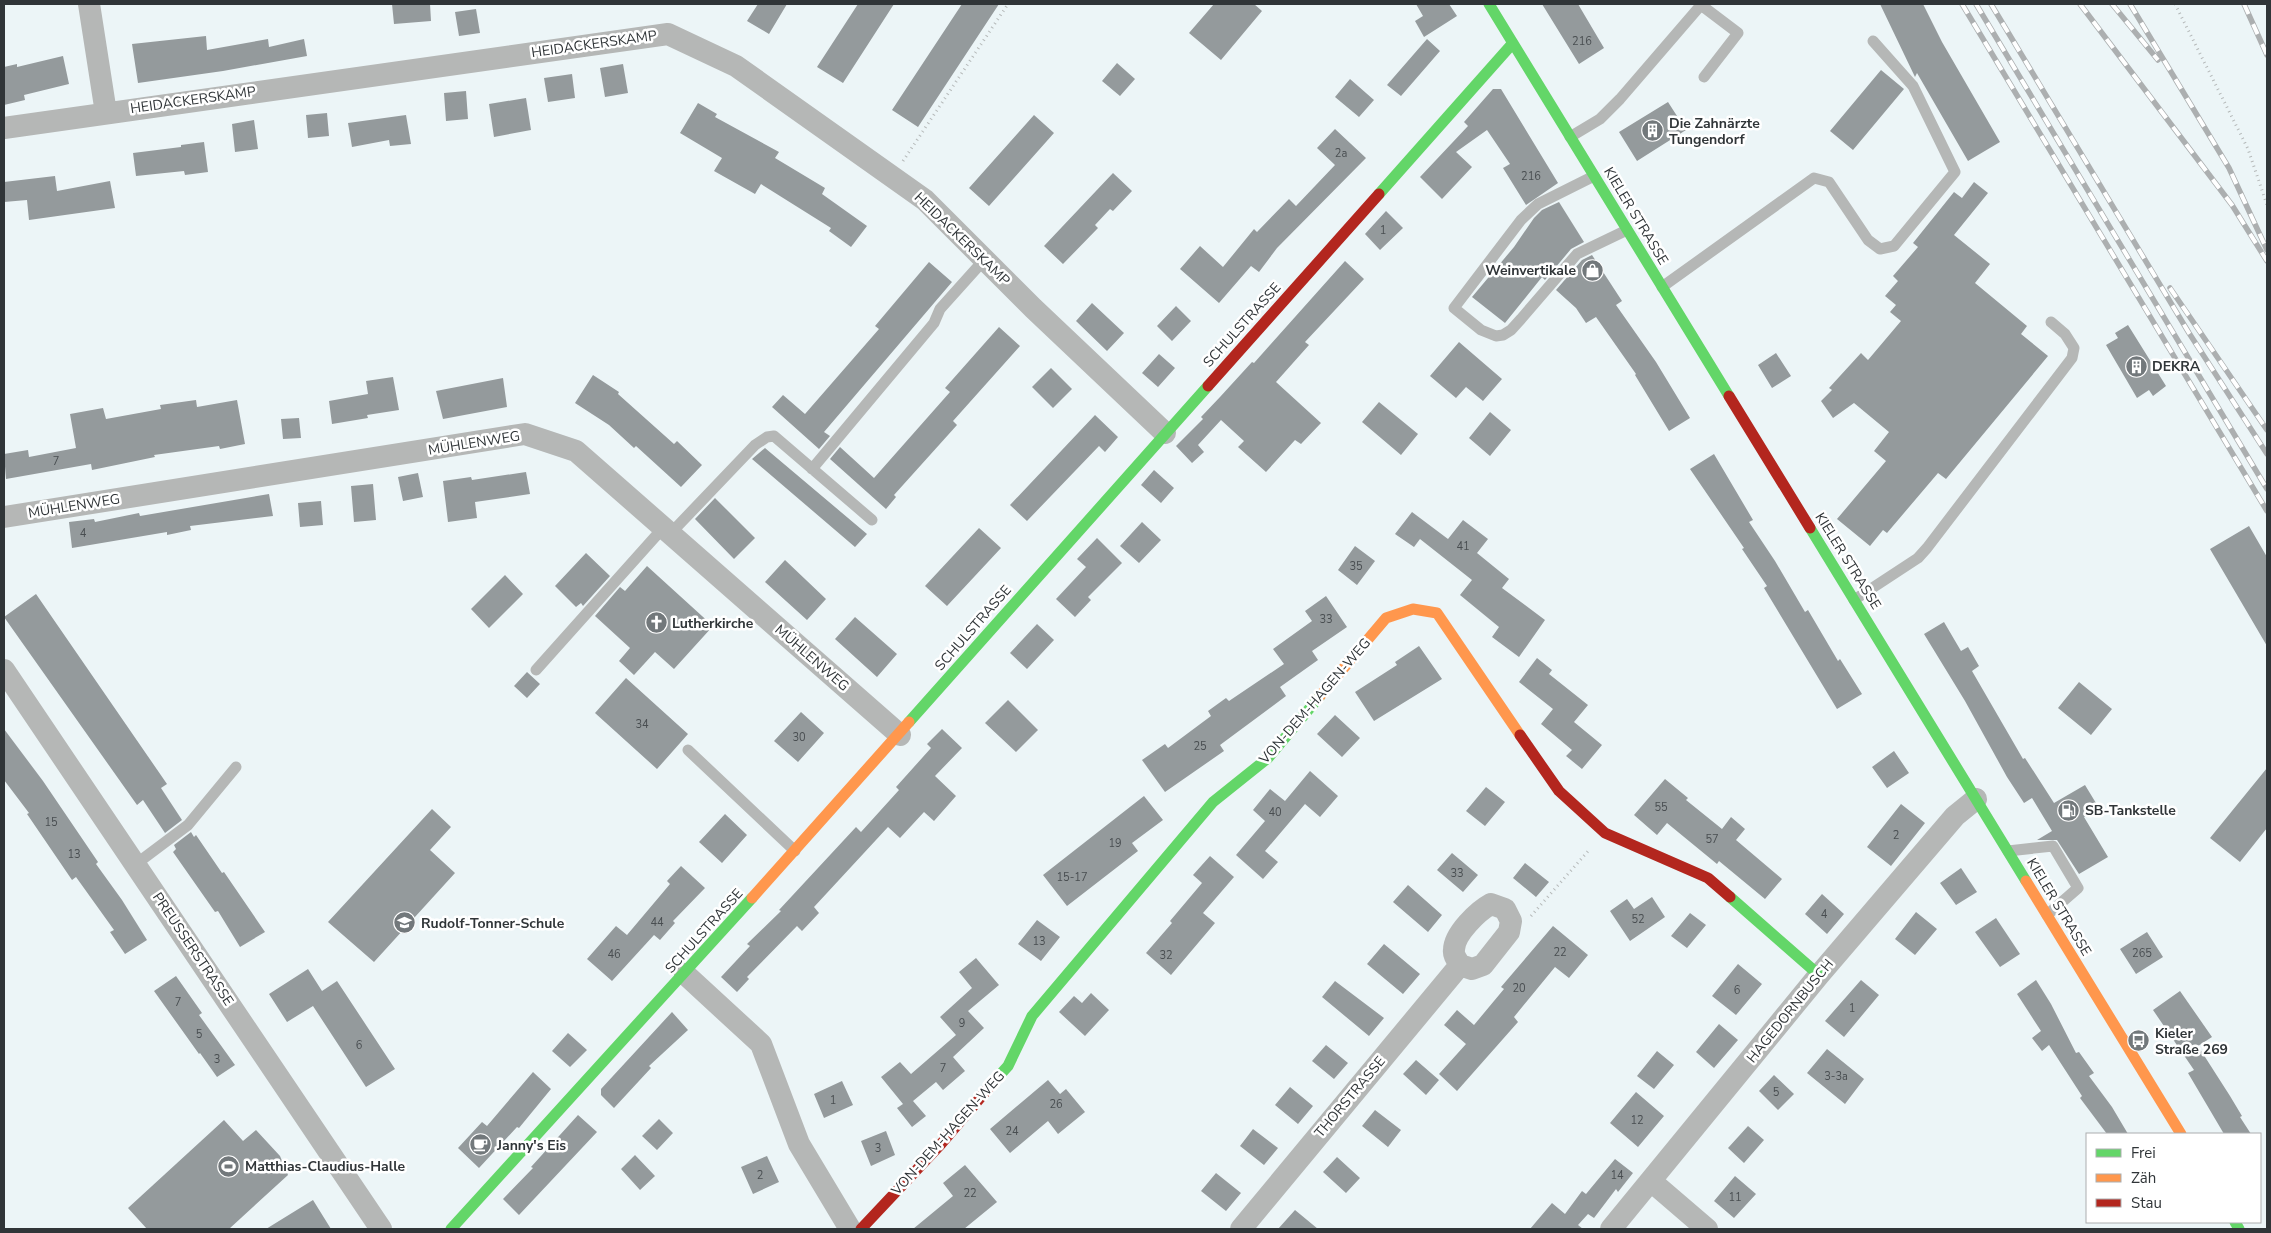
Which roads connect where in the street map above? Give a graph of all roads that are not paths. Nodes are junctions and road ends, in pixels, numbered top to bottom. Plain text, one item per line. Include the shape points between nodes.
1 (89, 4) edge
2 (1488, 4) edge
3 (1873, 41) dead end
4 (1513, 43) junction
5 (1704, 77) dead end
6 (106, 113) junction
7 (4, 128) edge
8 (1570, 137) junction
9 (1594, 176) junction
10 (1627, 230) junction
11 (984, 260) junction
12 (1662, 287) junction
13 (2050, 322) dead end
14 (1165, 433) junction
15 (812, 469) junction
16 (4, 517) edge
17 (872, 520) dead end
18 (667, 531) junction
19 (1854, 600) junction
20 (4, 670) edge
21 (536, 670) dead end
22 (900, 734) junction
23 (688, 750) dead end
24 (236, 767) dead end
25 (1976, 799) junction
26 (795, 851) junction
27 (2008, 851) junction
28 (136, 864) junction
29 (2046, 914) junction
30 (1460, 965) junction
31 (685, 974) junction
32 (1819, 975) junction
33 (2180, 1133) edge
34 (1651, 1181) junction
35 (381, 1229) edge
36 (451, 1229) edge
37 (850, 1229) edge
38 (861, 1229) edge
39 (1241, 1229) edge
40 (1611, 1229) edge
41 (1707, 1229) edge

1 - 6 street
2 - 4 street, KIELER STRASSE
3 - 12 lane via 1912,86 1955,172 1894,246 1880,249 1868,240 1829,182 1814,178
4 - 8 street, KIELER STRASSE
4 - 14 street, SCHULSTRASSE
5 - 8 lane via 1738,33 1700,5 1620,99 1600,119
6 - 7 street, HEIDACKERSKAMP
6 - 11 street, HEIDACKERSKAMP via 668,34 736,66 893,177 925,200
8 - 9 street, KIELER STRASSE
9 - 10 street, KIELER STRASSE
9 - 10 lane via 1538,204 1521,220 1454,308 1481,330 1496,336 1503,335 1511,330 1577,254
10 - 12 street, KIELER STRASSE
11 - 14 street, HEIDACKERSKAMP
11 - 15 lane via 940,309 934,323
12 - 19 street, KIELER STRASSE
13 - 19 lane via 2065,334 2074,348 2072,358 1918,558
14 - 22 street, SCHULSTRASSE
15 - 17 lane
15 - 18 lane via 774,436 767,437
16 - 18 street, MÜHLENWEG via 525,434 576,451
18 - 21 lane
18 - 22 street, MÜHLENWEG
19 - 25 street, KIELER STRASSE
20 - 28 street, PREUSSERSTRASSE
22 - 26 street, SCHULSTRASSE
23 - 26 lane
24 - 28 lane via 188,825
25 - 27 street, KIELER STRASSE
25 - 32 street, HAGEDORNBUSCH via 1955,816
26 - 31 street, SCHULSTRASSE
27 - 29 street, KIELER STRASSE
27 - 29 lane via 2053,846 2078,888
28 - 35 street, PREUSSERSTRASSE
29 - 33 street, KIELER STRASSE
30 - 30 street via 1453,952 1455,941 1479,910 1491,904 1505,909 1511,921 1510,932 1483,965 1472,969
30 - 39 street, THORSTRASSE
31 - 36 street, SCHULSTRASSE
31 - 37 street via 761,1044 799,1144
32 - 34 street, HAGEDORNBUSCH
32 - 38 street, VON-DEM-HAGEN-WEG via 1708,878 1604,833 1559,791 1438,613 1413,609 1386,618 1268,758 1213,802 1032,1016 1008,1066
34 - 40 street, HAGEDORNBUSCH
34 - 41 street

